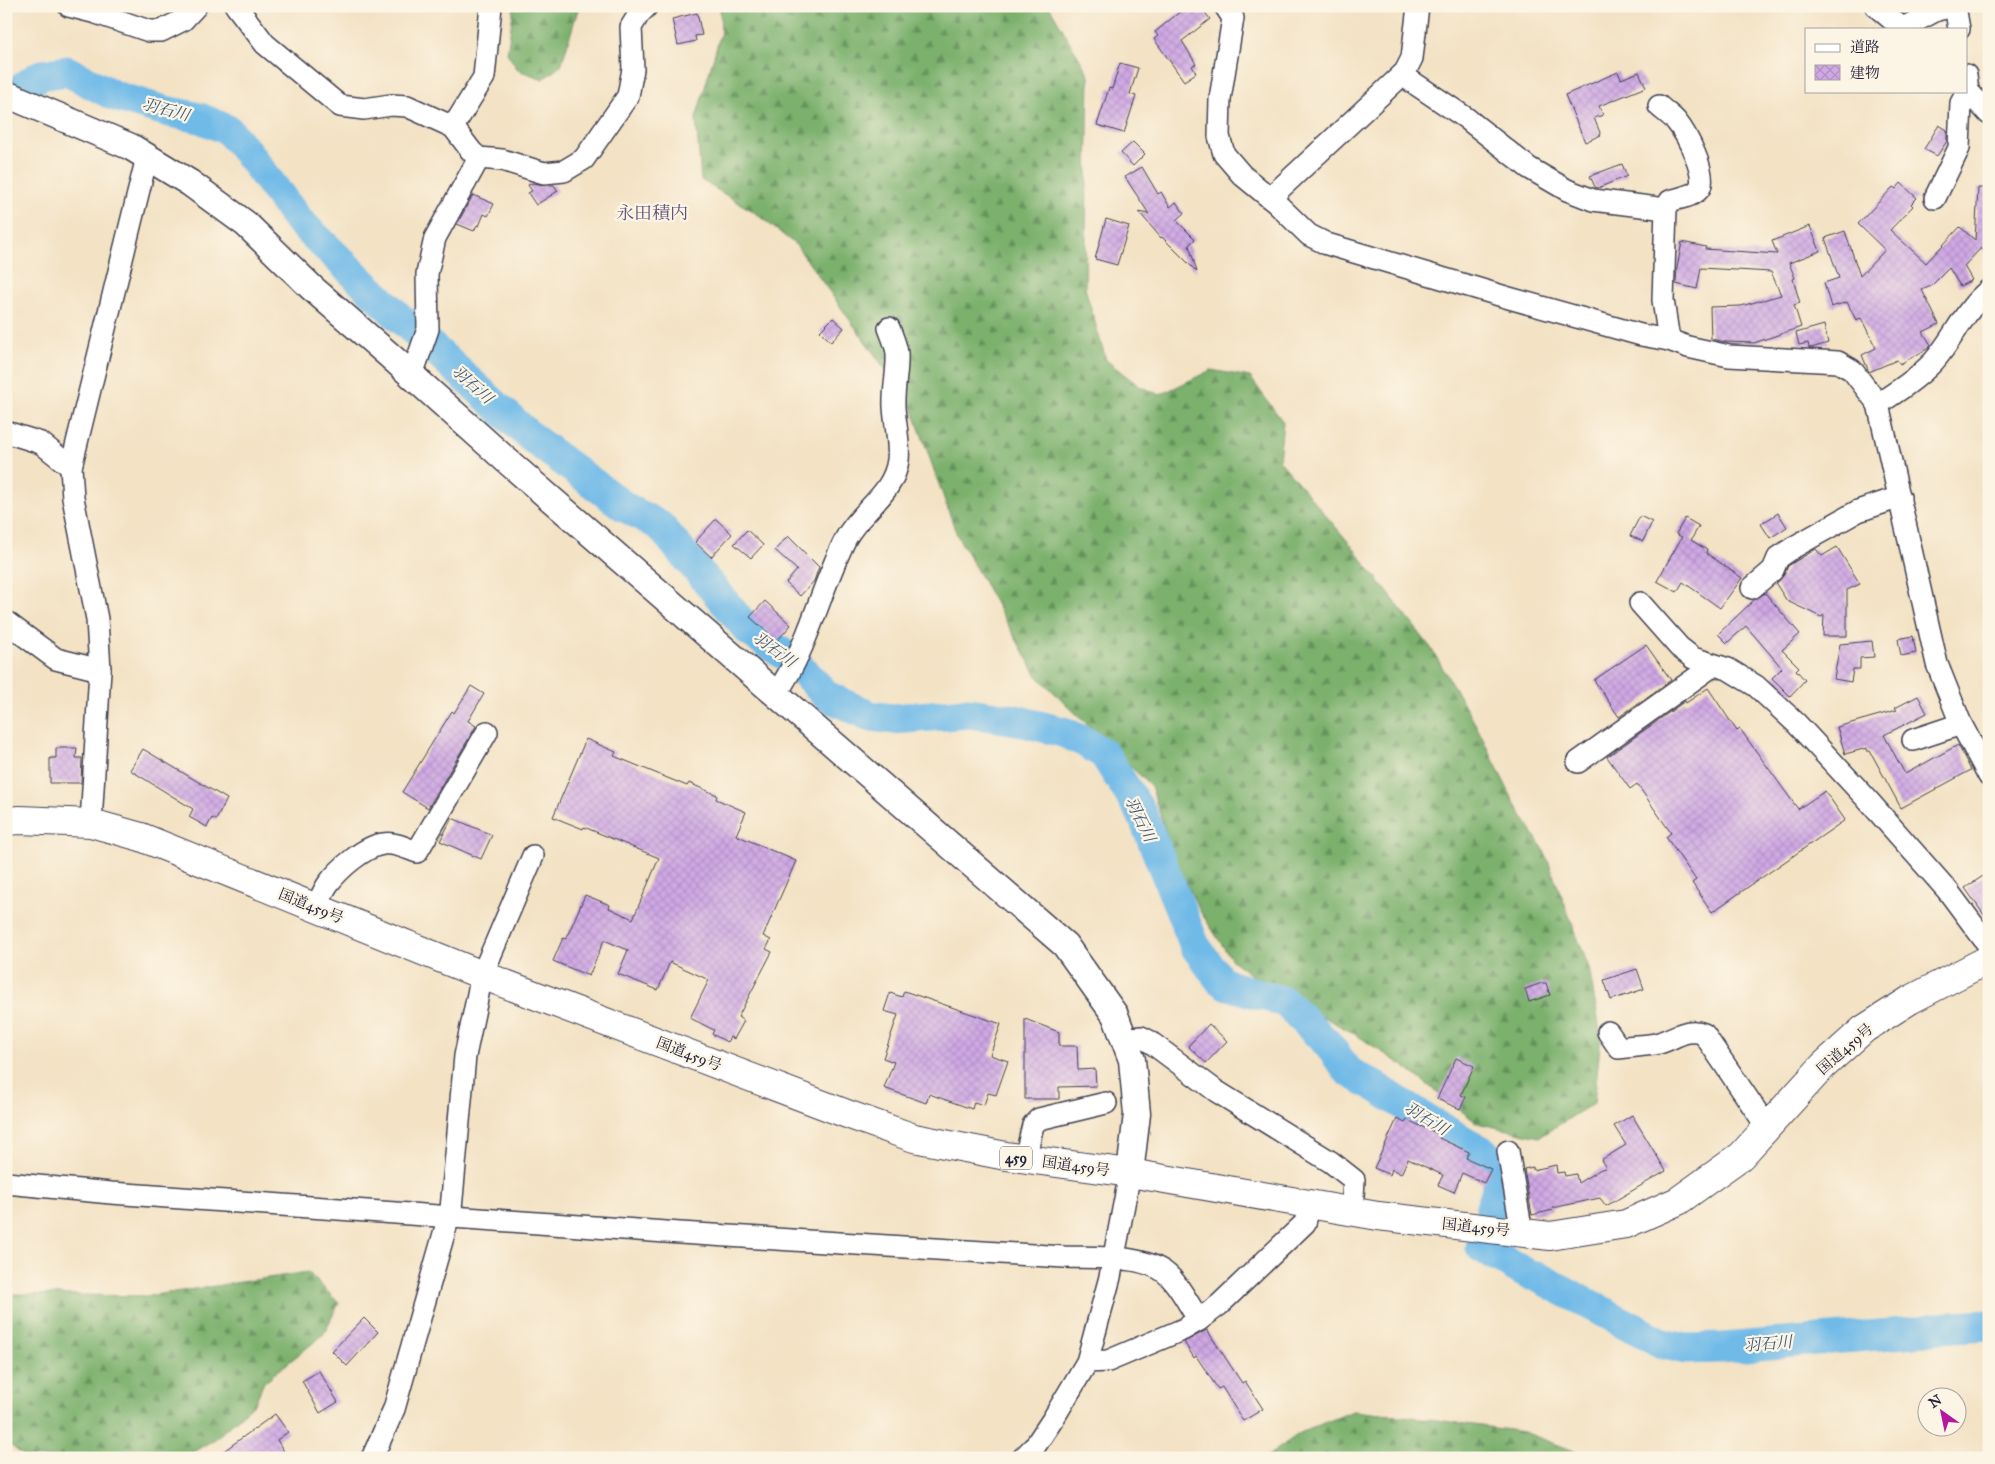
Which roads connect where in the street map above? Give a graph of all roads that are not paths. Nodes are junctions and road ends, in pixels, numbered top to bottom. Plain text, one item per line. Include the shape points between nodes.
1 (69, 6) edge
2 (196, 6) edge
3 (236, 6) edge
4 (491, 6) edge
5 (648, 6) edge
6 (1225, 6) edge
7 (1418, 6) edge
8 (1876, 6) edge
9 (1954, 6) edge
10 (134, 16) edge
11 (1903, 28) edge
12 (1959, 28) edge
13 (1402, 75) junction
14 (1968, 86) edge
15 (1965, 92) edge
16 (15, 98) edge
17 (1659, 106) dead end
18 (1989, 114) edge
19 (453, 127) junction
20 (147, 157) junction
21 (479, 158) junction
22 (1270, 198) junction
23 (1935, 198) dead end
24 (1666, 209) junction
25 (1989, 290) edge
26 (889, 328) dead end
27 (1669, 340) junction
28 (412, 375) junction
29 (1878, 404) junction
30 (6, 432) edge
31 (71, 467) junction
32 (1900, 498) junction
33 (1752, 588) dead end
34 (1640, 603) dead end
35 (6, 622) edge
36 (1714, 665) junction
37 (100, 670) junction
38 (783, 684) junction
39 (1961, 724) junction
40 (487, 732) dead end
41 (1913, 740) dead end
42 (1578, 762) dead end
43 (1989, 776) edge
44 (6, 821) edge
45 (91, 823) junction
46 (533, 856) dead end
47 (316, 908) junction
48 (1989, 946) edge
49 (1989, 959) edge
50 (482, 975) junction
51 (1608, 1032) dead end
52 (1124, 1039) junction
53 (1106, 1103) dead end
54 (1767, 1127) junction
55 (1508, 1151) dead end
56 (1025, 1159) junction
57 (1130, 1173) junction
58 (6, 1183) edge
59 (1310, 1204) junction
60 (1352, 1212) junction
61 (449, 1216) junction
62 (1522, 1232) junction
63 (1114, 1258) junction
64 (1198, 1320) junction
65 (1087, 1362) junction
66 (372, 1458) edge
67 (1023, 1458) edge

1 - 10 street
2 - 10 street via 183,20 161,31 148,30
3 - 19 street via 265,44 340,106 364,109 391,104 407,106
4 - 19 street via 484,77
5 - 21 street via 630,27 634,69 628,96 584,159 564,171 544,173 502,160
6 - 22 street via 1232,18 1220,99 1219,136 1230,164
7 - 13 street via 1412,58
8 - 11 street
9 - 11 street via 1937,10
9 - 12 street
13 - 22 street
13 - 24 street via 1466,118 1530,168 1567,190 1593,200
14 - 18 street
15 - 23 street via 1961,103 1959,148
16 - 20 street via 131,147
17 - 24 street via 1677,122 1696,154 1702,180 1695,193 1670,201
19 - 21 street
20 - 28 street via 190,183 246,224 312,288
20 - 31 street
21 - 28 street via 435,238 427,274 426,337
22 - 27 street via 1309,235 1327,244 1518,301
24 - 27 street via 1663,300
25 - 29 street via 1960,321 1934,360 1916,378
26 - 38 street via 897,352 894,405 898,460 894,475 884,494 847,537 799,654
27 - 29 street via 1729,356 1838,362 1852,370
28 - 38 street via 506,460
29 - 32 street
30 - 31 street via 41,443
31 - 37 street via 72,498 97,619
32 - 33 street via 1858,511 1794,547 1778,558 1773,570
32 - 39 street via 1937,664
34 - 36 street via 1686,653
35 - 37 street via 56,659
36 - 42 street
36 - 48 street via 1728,669 1756,686 1796,723 1948,891
37 - 45 street
38 - 52 street via 1065,945 1115,1016
39 - 41 street
39 - 43 street
40 - 47 street via 417,852 396,844 371,846 328,884
44 - 45 highway, 国道459号 / 459
45 - 47 highway, 国道459号 / 459 via 141,837
46 - 50 street
47 - 50 highway, 国道459号 / 459
49 - 54 highway, 国道459号 / 459 via 1910,1000 1864,1029
50 - 56 highway, 国道459号 / 459 via 914,1138
50 - 61 street via 465,1056
51 - 54 street via 1619,1048 1656,1044 1683,1032 1696,1030 1704,1034
52 - 57 street via 1132,1060 1137,1114
52 - 60 street via 1142,1036 1216,1091 1331,1162 1354,1180
53 - 56 street via 1039,1118 1033,1125
54 - 62 highway, 国道459号 / 459 via 1741,1156 1678,1201 1626,1224 1550,1236
55 - 62 street
56 - 57 highway, 国道459号 / 459
57 - 59 highway, 国道459号 / 459
57 - 63 street
58 - 61 street
59 - 60 highway, 国道459号 / 459
59 - 64 street via 1305,1223 1219,1305
60 - 62 highway, 国道459号 / 459
61 - 63 street
61 - 66 street via 394,1408
63 - 64 street via 1158,1268 1171,1278
63 - 65 street
64 - 65 street via 1108,1361
65 - 67 street via 1035,1446

